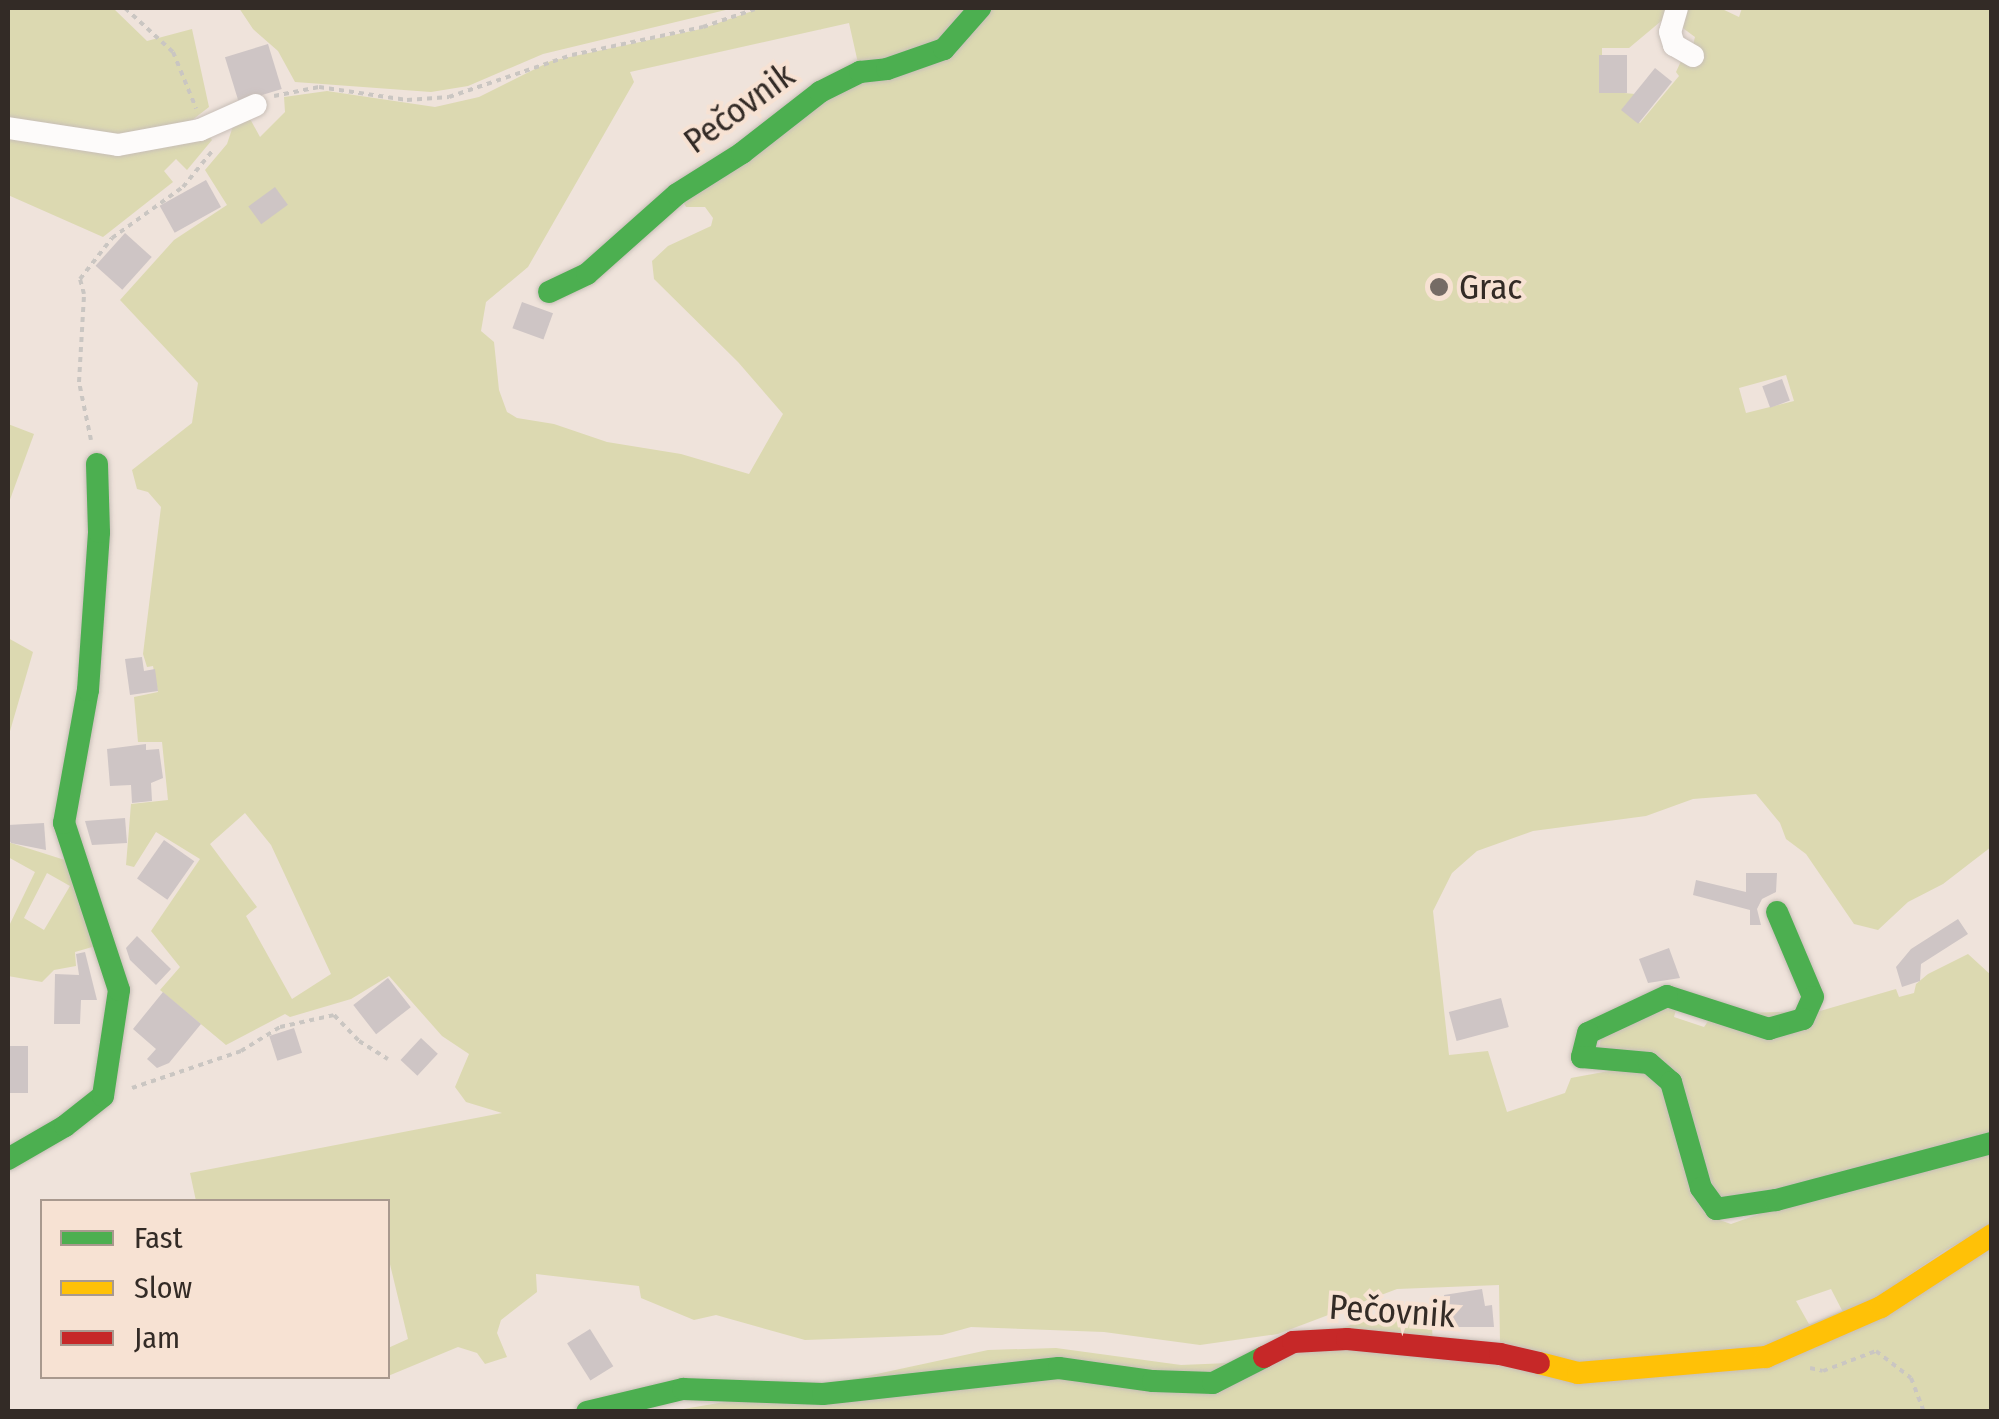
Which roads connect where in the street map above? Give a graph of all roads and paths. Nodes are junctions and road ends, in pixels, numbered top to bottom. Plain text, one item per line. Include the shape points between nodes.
1 (126, 8) edge
2 (758, 8) edge
3 (980, 8) edge
4 (1678, 8) edge
5 (1693, 56) dead end
6 (256, 106) joint
7 (212, 124) junction
8 (8, 128) edge
9 (549, 292) dead end
10 (97, 464) joint
11 (1777, 912) dead end
12 (388, 1059) dead end
13 (103, 1096) junction
14 (1992, 1143) edge
15 (8, 1159) edge
16 (1992, 1235) edge
17 (1804, 1366) dead end
18 (588, 1412) edge
19 (1924, 1412) edge

1 - 7 path via 173,52 195,107
2 - 6 path via 572,54 449,97 407,100 320,87 281,93
3 - 9 street, Pečovnik via 944,50 860,72 820,92 678,194 587,274
4 - 5 street via 1670,32 1674,45
6 - 7 street
7 - 8 street via 118,145
7 - 10 path via 220,130 202,165 183,187 112,238 80,279 79,382
10 - 13 street via 88,690 64,823 119,990
11 - 14 street via 1813,997 1803,1019 1769,1029 1667,996 1588,1034 1582,1057 1649,1063 1671,1082 1701,1188 1716,1209 1776,1200
12 - 13 path via 359,1042 334,1015 280,1027 241,1051
13 - 15 street
16 - 18 street, Pečovnik via 1881,1307 1766,1357 1578,1373 1500,1354 1347,1339 1293,1342 1213,1383 1060,1368 823,1394 682,1389
17 - 19 path via 1824,1372 1876,1351 1911,1378

